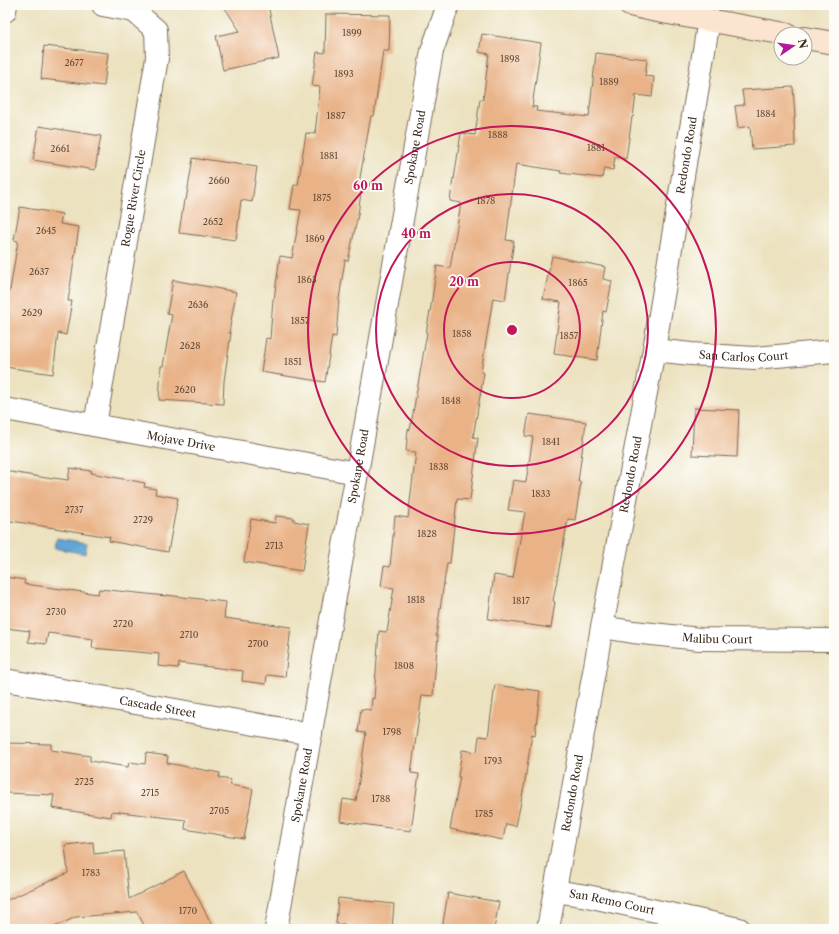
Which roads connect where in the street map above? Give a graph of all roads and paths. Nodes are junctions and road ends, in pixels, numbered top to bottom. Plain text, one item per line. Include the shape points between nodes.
1 (6, 5) edge
2 (103, 5) edge
3 (448, 5) edge
4 (630, 5) edge
5 (5, 11) edge
6 (709, 20) junction
7 (773, 32) edge
8 (813, 39) edge
9 (834, 43) edge
10 (654, 350) junction
11 (834, 351) edge
12 (5, 410) edge
13 (95, 425) junction
14 (357, 473) junction
15 (602, 627) junction
16 (834, 640) edge
17 (5, 680) edge
18 (311, 734) junction
19 (555, 891) junction
20 (276, 929) edge
21 (548, 929) edge
22 (739, 929) edge

1 - 5 street
2 - 13 street, Rogue River Circle via 134,11 156,30 157,58
3 - 14 street, Spokane Road via 432,51
4 - 6 street
6 - 7 street
6 - 10 street, Redondo Road
8 - 9 street
10 - 11 street, San Carlos Court via 754,358
10 - 15 street, Redondo Road
12 - 13 street, Mojave Drive
13 - 14 street, Mojave Drive
14 - 18 street, Spokane Road
15 - 16 street, Malibu Court via 700,639
15 - 19 street, Redondo Road
17 - 18 street, Cascade Street
18 - 20 street, Spokane Road
19 - 21 street, Redondo Road
19 - 22 street, San Remo Court

